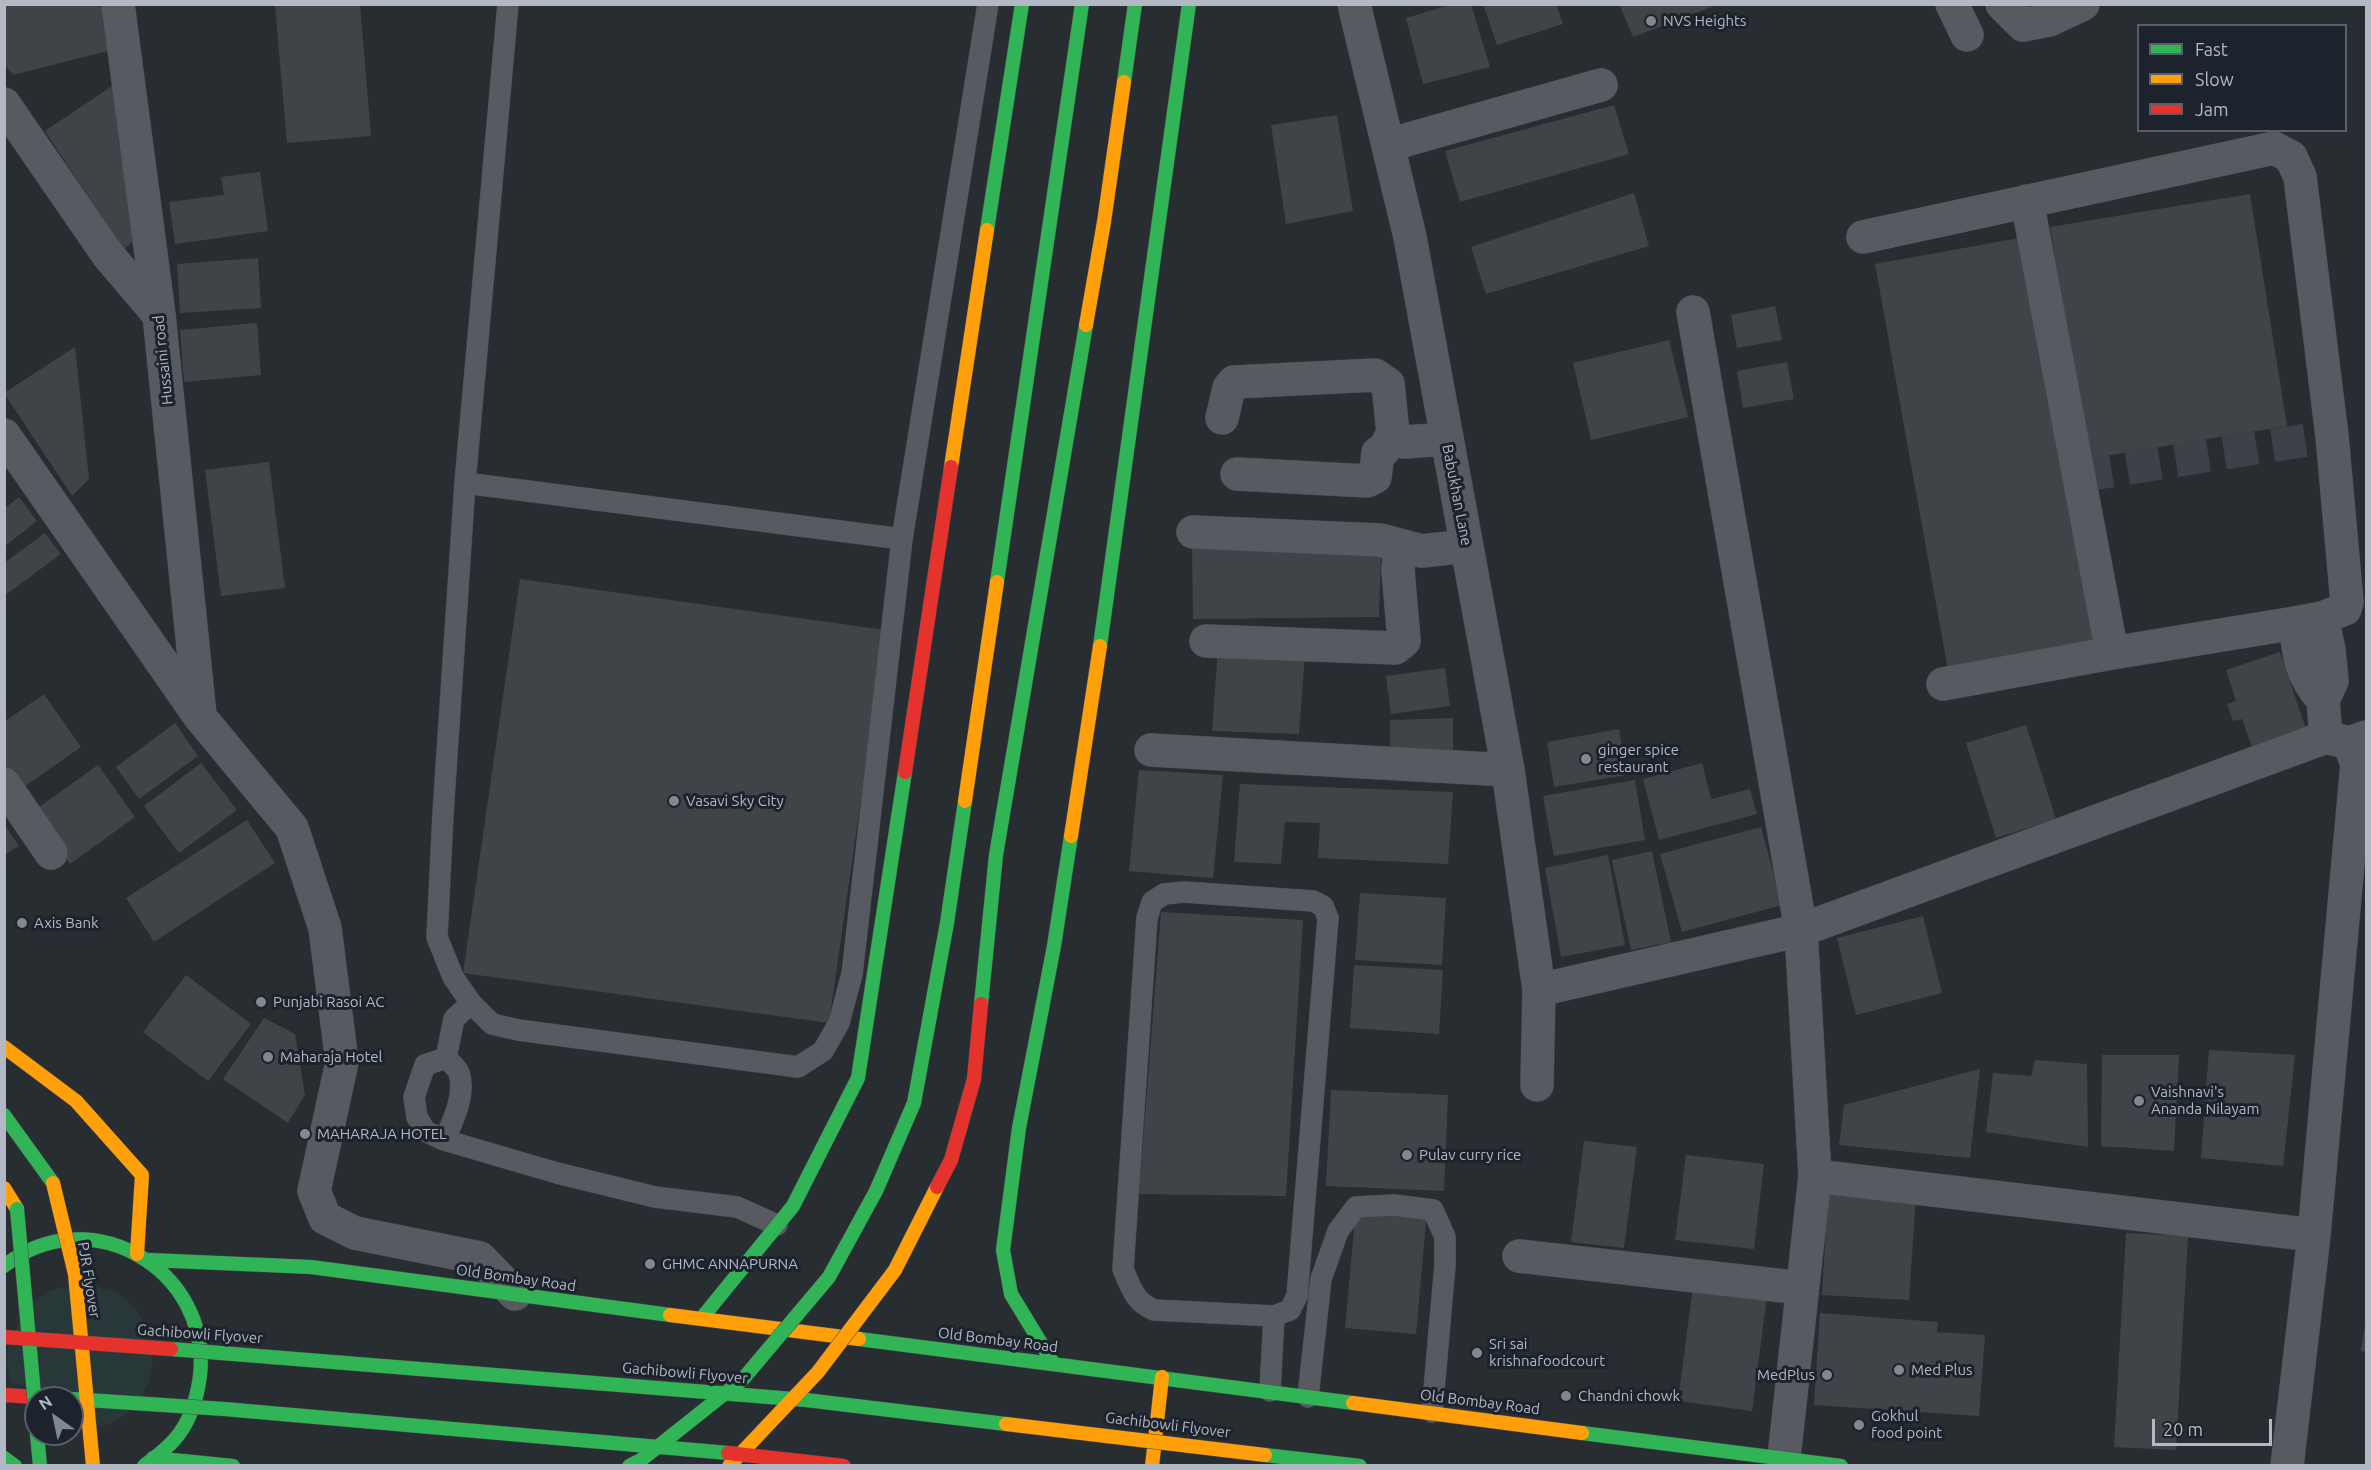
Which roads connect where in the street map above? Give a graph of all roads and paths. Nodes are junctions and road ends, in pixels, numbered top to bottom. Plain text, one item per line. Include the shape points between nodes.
1 (118, 4) edge
2 (508, 4) edge
3 (988, 4) edge
4 (1022, 4) edge
5 (1082, 4) edge
6 (1135, 4) edge
7 (1189, 4) edge
8 (1354, 4) edge
9 (1952, 4) edge
10 (2002, 4) edge
11 (2083, 4) edge
12 (1967, 35) dead end
13 (1600, 85) dead end
14 (4, 104) edge
15 (1388, 145) junction
16 (2027, 201) junction
17 (1863, 237) dead end
18 (1693, 312) dead end
19 (159, 315) junction
20 (1222, 418) dead end
21 (1393, 433) junction
22 (4, 435) edge
23 (1447, 439) junction
24 (1237, 474) dead end
25 (465, 483) junction
26 (1193, 532) dead end
27 (902, 539) junction
28 (1400, 546) junction
29 (1467, 546) junction
30 (2309, 620) junction
31 (1206, 641) dead end
32 (2112, 653) junction
33 (1943, 684) dead end
34 (200, 717) junction
35 (2347, 739) edge
36 (1151, 750) dead end
37 (1508, 770) junction
38 (4, 784) edge
39 (51, 853) dead end
40 (2356, 900) edge
41 (1801, 930) junction
42 (1539, 990) junction
43 (471, 1003) junction
44 (4, 1047) edge
45 (446, 1058) junction
46 (1537, 1085) dead end
47 (4, 1115) edge
48 (444, 1140) junction
49 (1815, 1176) junction
50 (4, 1188) edge
51 (777, 1225) junction
52 (4, 1233) edge
53 (2314, 1235) junction
54 (137, 1254) junction
55 (1519, 1256) dead end
56 (10, 1260) edge
57 (150, 1260) junction
58 (1802, 1288) junction
59 (515, 1294) junction
60 (1274, 1316) junction
61 (701, 1319) junction
62 (4, 1337) edge
63 (1053, 1363) junction
64 (1162, 1377) junction
65 (33, 1386) edge
66 (1270, 1391) junction
67 (4, 1395) edge
68 (24, 1396) edge
69 (1308, 1396) junction
70 (84, 1400) edge
71 (1432, 1412) junction
72 (39, 1446) edge
73 (1784, 1457) junction
74 (4, 1458) edge
75 (148, 1462) edge
76 (15, 1466) edge
77 (40, 1466) edge
78 (93, 1466) edge
79 (233, 1466) edge
80 (629, 1466) edge
81 (729, 1466) edge
82 (844, 1466) edge
83 (1152, 1466) edge
84 (1360, 1466) edge
85 (1841, 1466) edge
86 (2287, 1466) edge

1 - 19 street, Hussaini road
2 - 25 lane
3 - 27 lane
4 - 51 main road via 858,1078 793,1206
5 - 80 main road, bridge via 947,923 914,1103 876,1191 829,1277 743,1379
6 - 81 main road, bridge via 1104,222 996,855 974,1079 951,1160 895,1270 818,1372
7 - 63 main road via 1093,698 1019,1128 1003,1250 1011,1294
8 - 15 street, Babukhan Lane
9 - 12 street
10 - 11 street via 2023,26 2049,20
13 - 15 street
14 - 19 street via 108,255
15 - 23 street, Babukhan Lane via 1410,237
16 - 17 street
16 - 30 street via 2274,148 2292,157 2300,177 2332,436 2347,602 2340,612
16 - 32 street
18 - 41 street
19 - 34 street, Hussaini road
20 - 21 street via 1234,382 1375,375 1388,384
21 - 23 street via 1404,442
21 - 24 street via 1378,453 1375,477 1367,482
22 - 34 street
23 - 29 street, Babukhan Lane
25 - 27 lane
25 - 43 lane via 437,937 453,977
26 - 28 street via 1380,540
27 - 43 lane via 852,974 839,1023 823,1051 798,1067 530,1031 492,1024
28 - 29 street via 1422,551
28 - 31 street via 1398,570 1404,641 1395,648
29 - 37 street, Babukhan Lane
30 - 32 street
30 - 35 street via 2329,650 2332,681 2323,700
32 - 33 street
34 - 59 street via 292,828 325,928 342,1062 314,1191 325,1218 355,1233 480,1258
35 - 40 street via 2357,764
35 - 41 street
36 - 37 street
37 - 42 street, Babukhan Lane
38 - 39 street
40 - 53 street
41 - 42 street
41 - 49 street
42 - 46 street, Babukhan Lane
43 - 45 lane via 454,1019
44 - 54 main road via 76,1101 142,1175
45 - 48 lane via 459,1073 460,1095
45 - 48 lane via 425,1065 414,1097 417,1117 425,1131
47 - 78 main road, PJR Flyover, bridge via 53,1183 75,1274
48 - 51 lane via 655,1197 737,1207
49 - 53 street
49 - 58 street
50 - 65 main road, bridge via 17,1209
51 - 61 main road
52 - 56 main road
53 - 86 street
54 - 56 main road via 117,1244 81,1238 45,1244
54 - 57 main road
55 - 58 street
57 - 59 main road, Old Bombay Road via 311,1267
57 - 75 main road via 180,1289 199,1327 203,1369 193,1410 170,1445
58 - 73 street
59 - 61 main road, Old Bombay Road
60 - 60 lane via 1290,1310 1297,1296 1328,918 1323,906 1313,901 1164,894 1152,902 1147,918 1123,1269 1141,1305 1154,1310
60 - 66 lane
61 - 63 main road, Old Bombay Road
62 - 84 main road, Gachibowli Flyover, bridge via 806,1400
63 - 64 main road, Old Bombay Road
64 - 66 main road, Old Bombay Road
64 - 83 main road
66 - 69 main road, Old Bombay Road
67 - 68 main road
69 - 71 main road, Old Bombay Road
69 - 71 lane via 1321,1279 1338,1231 1356,1207 1394,1205 1433,1210 1445,1246
70 - 82 main road, bridge via 224,1408
71 - 73 main road, Old Bombay Road
72 - 77 main road
73 - 85 main road, Old Bombay Road
74 - 76 main road
75 - 79 main road

